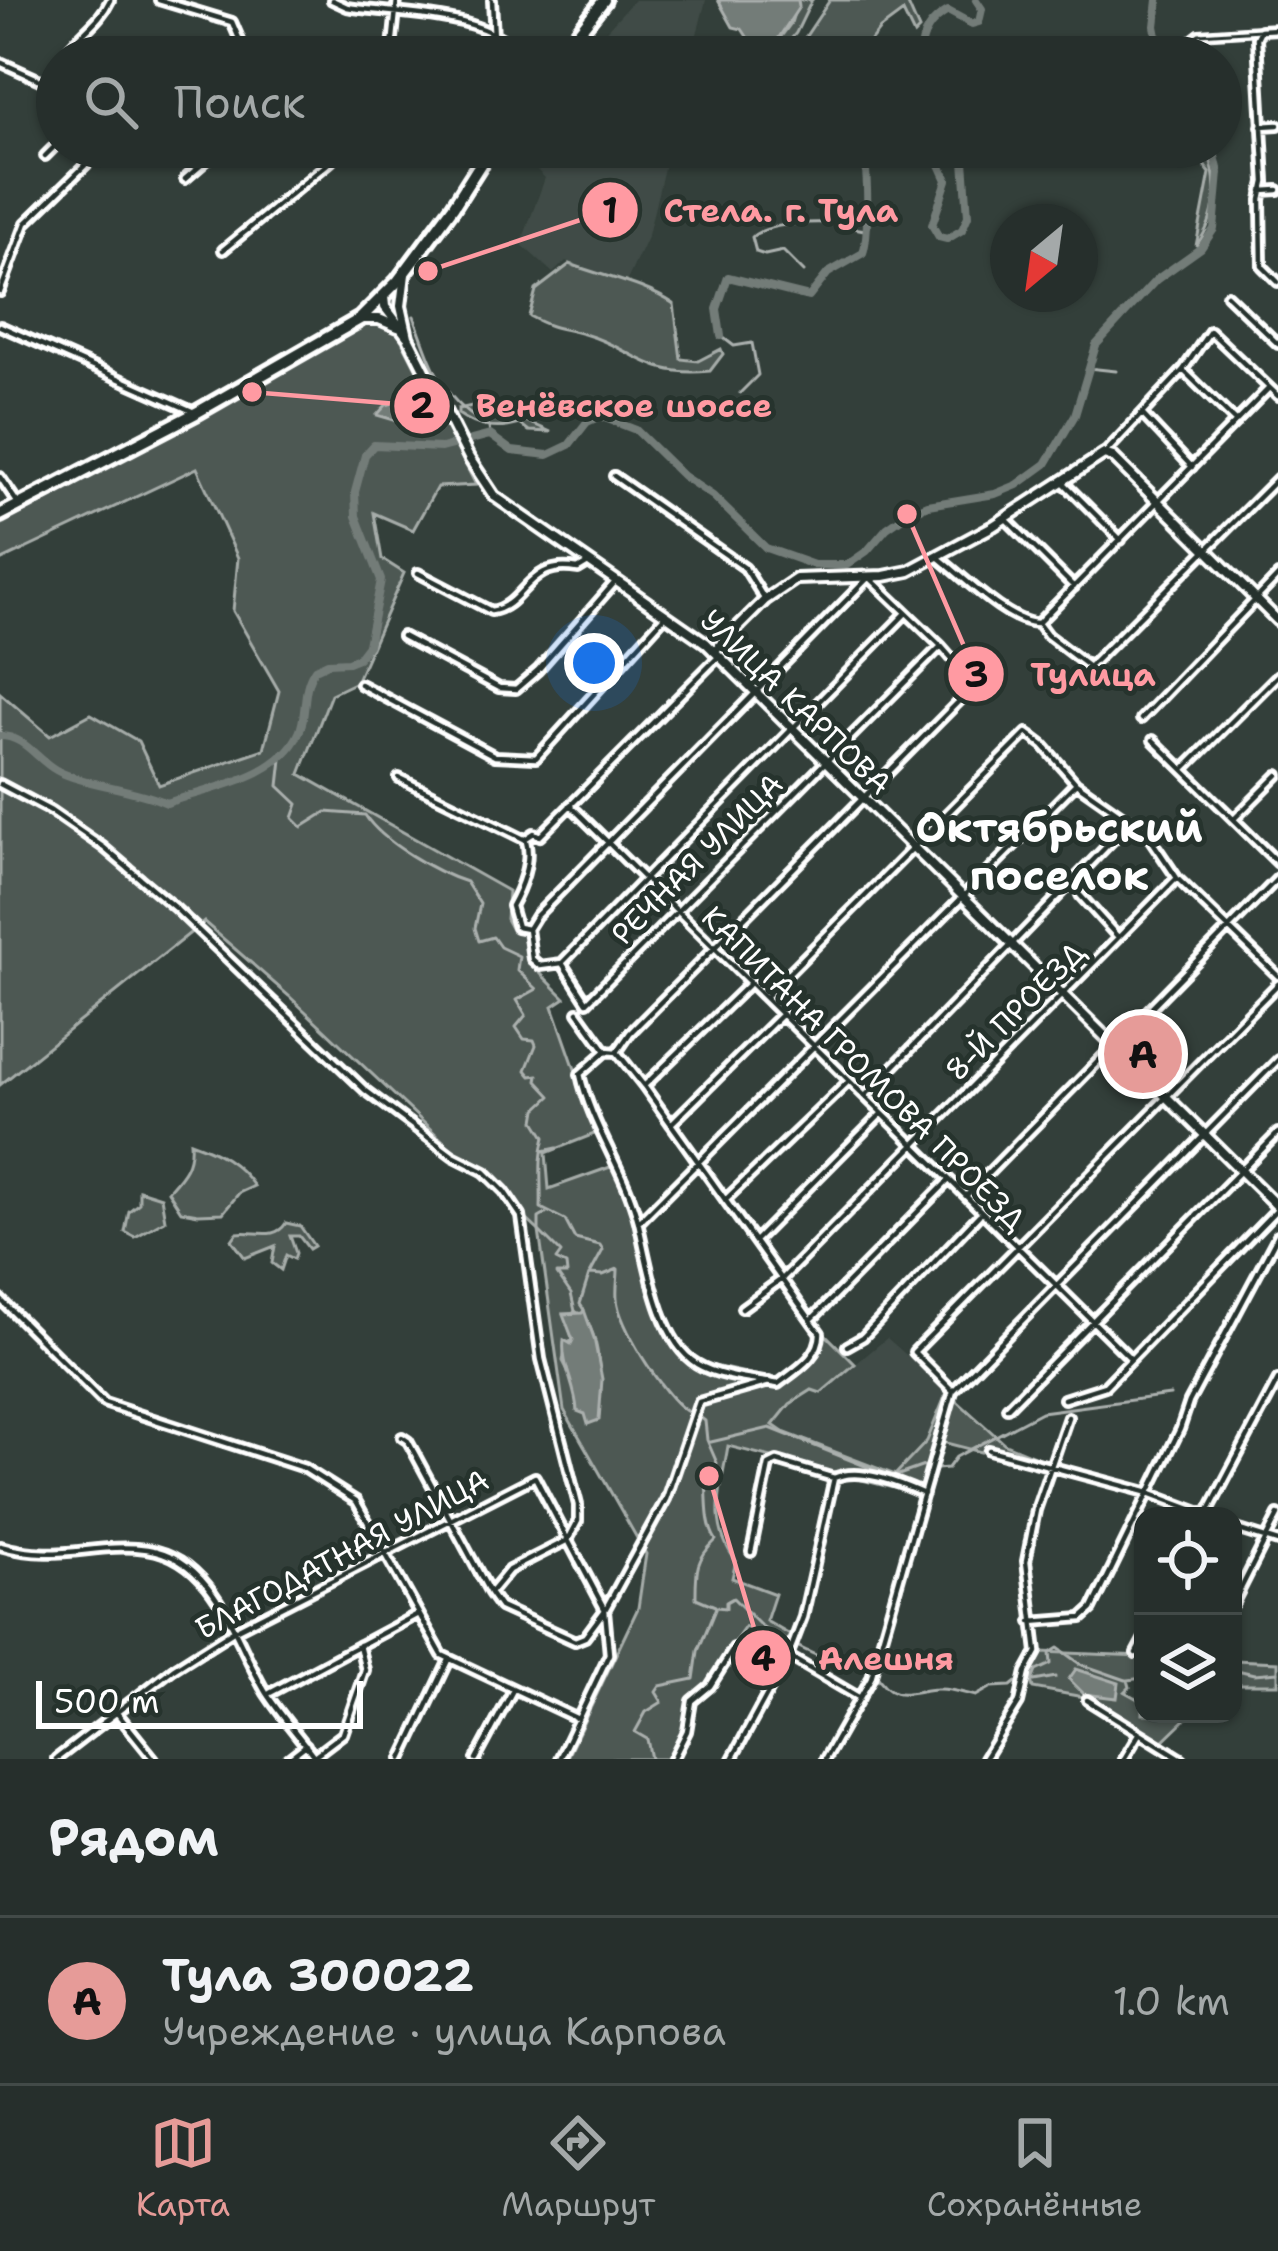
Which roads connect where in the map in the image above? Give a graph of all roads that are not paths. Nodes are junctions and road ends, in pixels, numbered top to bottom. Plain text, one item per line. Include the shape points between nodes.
1 (110, 0) edge
2 (159, 0) edge
3 (332, 0) edge
4 (398, 0) edge
5 (492, 0) edge
6 (604, 0) edge
7 (398, 15) junction
8 (1278, 29) edge
9 (1262, 30) junction
10 (493, 32) junction
11 (76, 36) edge
12 (238, 36) edge
13 (394, 36) edge
14 (493, 36) edge
15 (499, 36) edge
16 (576, 36) edge
17 (1191, 36) edge
18 (0, 62) edge
19 (36, 78) edge
20 (1278, 125) edge
21 (1261, 126) junction
22 (82, 168) edge
23 (198, 168) edge
24 (323, 168) edge
25 (474, 168) edge
26 (185, 179) dead end
27 (1278, 190) edge
28 (1262, 191) junction
29 (223, 250) dead end
30 (411, 262) junction
31 (1278, 282) edge
32 (0, 292) edge
33 (1227, 295) dead end
34 (384, 298) junction
35 (401, 307) junction
36 (360, 319) junction
37 (0, 326) edge
38 (405, 333) junction
39 (1278, 344) edge
40 (1183, 370) junction
41 (1269, 388) junction
42 (1278, 396) edge
43 (196, 413) junction
44 (1141, 413) junction
45 (1236, 422) junction
46 (1104, 454) junction
47 (1192, 467) junction
48 (614, 476) dead end
49 (0, 477) edge
50 (1278, 478) edge
51 (1062, 481) junction
52 (3, 486) edge
53 (1158, 502) junction
54 (19, 506) junction
55 (0, 515) edge
56 (1005, 518) junction
57 (1121, 540) junction
58 (1205, 548) junction
59 (937, 556) junction
60 (588, 562) junction
61 (418, 573) dead end
62 (1278, 576) edge
63 (869, 577) junction
64 (616, 581) junction
65 (1074, 587) junction
66 (1255, 599) junction
67 (765, 601) junction
68 (666, 614) junction
69 (906, 614) junction
70 (1278, 621) edge
71 (1038, 623) junction
72 (402, 636) dead end
73 (941, 646) junction
74 (717, 653) junction
75 (1278, 675) edge
76 (360, 684) dead end
77 (757, 693) junction
78 (1141, 719) dead end
79 (792, 728) junction
80 (1153, 740) dead end
81 (827, 763) junction
82 (1185, 769) junction
83 (1278, 775) edge
84 (400, 778) dead end
85 (1076, 782) junction
86 (0, 784) edge
87 (863, 797) junction
88 (570, 805) junction
89 (1235, 818) junction
90 (1131, 821) junction
91 (525, 839) junction
92 (610, 845) junction
93 (912, 847) junction
94 (1278, 863) edge
95 (1177, 878) junction
96 (1278, 878) edge
97 (643, 879) junction
98 (1080, 895) dead end
99 (964, 897) junction
100 (678, 913) junction
101 (1231, 927) junction
102 (527, 929) junction
103 (1118, 937) junction
104 (1012, 945) junction
105 (714, 948) junction
106 (562, 962) junction
107 (1278, 980) edge
108 (750, 982) junction
109 (1061, 993) junction
110 (765, 997) junction
111 (578, 1012) dead end
112 (782, 1014) junction
113 (1114, 1045) junction
114 (814, 1046) junction
115 (606, 1052) junction
116 (617, 1052) junction
117 (1278, 1060) edge
118 (850, 1081) junction
119 (644, 1086) junction
120 (1165, 1095) junction
121 (865, 1096) junction
122 (882, 1114) junction
123 (671, 1124) junction
124 (1278, 1133) edge
125 (1204, 1134) junction
126 (912, 1145) junction
127 (699, 1164) junction
128 (1241, 1171) junction
129 (949, 1180) junction
130 (965, 1196) junction
131 (725, 1200) junction
132 (1278, 1207) edge
133 (980, 1213) junction
134 (638, 1222) junction
135 (1278, 1235) edge
136 (756, 1240) junction
137 (1017, 1248) junction
138 (783, 1278) junction
139 (1057, 1286) junction
140 (0, 1299) edge
141 (742, 1308) dead end
142 (811, 1320) junction
143 (1094, 1322) junction
144 (847, 1346) dead end
145 (1131, 1359) junction
146 (1278, 1380) edge
147 (770, 1382) junction
148 (953, 1391) junction
149 (1064, 1399) dead end
150 (1007, 1408) dead end
151 (1068, 1417) dead end
152 (402, 1437) dead end
153 (989, 1450) dead end
154 (1050, 1466) junction
155 (834, 1478) junction
156 (1146, 1492) junction
157 (924, 1494) junction
158 (1186, 1507) edge
159 (1212, 1507) edge
160 (1278, 1515) edge
161 (452, 1521) junction
162 (1242, 1531) edge
163 (1266, 1539) junction
164 (568, 1540) junction
165 (1278, 1542) edge
166 (0, 1546) edge
167 (751, 1552) dead end
168 (386, 1554) junction
169 (1242, 1586) edge
170 (490, 1593) junction
171 (605, 1610) junction
172 (418, 1614) junction
173 (1031, 1622) junction
174 (233, 1631) junction
175 (359, 1645) junction
176 (788, 1656) junction
177 (448, 1660) junction
178 (777, 1672) junction
179 (513, 1690) junction
180 (267, 1695) junction
181 (860, 1697) junction
182 (1087, 1700) dead end
183 (117, 1713) junction
184 (578, 1719) junction
185 (1138, 1734) junction
186 (306, 1745) junction
187 (315, 1758) edge
188 (56, 1759) edge
189 (154, 1759) edge
190 (288, 1759) edge
191 (402, 1759) edge
192 (476, 1759) edge
193 (559, 1759) edge
194 (673, 1759) edge
195 (731, 1759) edge
196 (825, 1759) edge
197 (985, 1759) edge
198 (1124, 1759) edge
199 (1182, 1759) edge

1 - 11 street via 102,18
2 - 12 street via 232,22
3 - 7 street
4 - 7 street
5 - 10 street
6 - 16 main road
7 - 10 street
7 - 13 street
8 - 9 street
9 - 17 street
9 - 21 street
10 - 14 street
10 - 15 street
18 - 19 street
20 - 21 street
21 - 28 street
22 - 32 street via 26,223
23 - 26 street
24 - 29 street
25 - 30 main road
27 - 28 street
28 - 31 street via 1262,266
30 - 34 main road
30 - 35 main road
33 - 39 street
34 - 35 main road
34 - 36 main road
34 - 38 main road
35 - 38 main road
36 - 38 main road via 385,320
36 - 43 main road
37 - 43 street
38 - 60 main road, УЛИЦА КАРПОВА via 487,488
40 - 41 street via 1210,331
40 - 44 street
40 - 45 street
41 - 42 street
41 - 45 street
43 - 54 main road
44 - 46 street
44 - 47 street
45 - 47 street
46 - 51 main road
46 - 53 main road
47 - 53 street
48 - 67 street via 745,568
49 - 52 street
50 - 58 street
51 - 56 main road
51 - 57 street
52 - 54 street
53 - 57 street
53 - 58 main road
54 - 55 main road
56 - 59 main road
56 - 65 street
57 - 65 street
58 - 66 main road
58 - 71 street via 1089,667
59 - 63 main road via 909,571
59 - 71 street via 1009,613
60 - 61 street via 544,572 491,611
60 - 64 main road, УЛИЦА КАРПОВА
62 - 66 street
63 - 67 main road via 796,579
63 - 69 street
63 - 77 street
64 - 68 main road, УЛИЦА КАРПОВА
64 - 72 street via 516,689 499,688
65 - 71 street
66 - 70 main road
66 - 78 street
67 - 74 main road
68 - 74 main road, УЛИЦА КАРПОВА
68 - 76 street via 536,758 495,756
69 - 73 street
69 - 79 street
73 - 81 street, РЕЧНАЯ УЛИЦА
73 - 87 street via 975,685
74 - 77 main road, УЛИЦА КАРПОВА
74 - 88 street
75 - 82 street
77 - 79 main road, УЛИЦА КАРПОВА
77 - 92 street
79 - 81 main road, УЛИЦА КАРПОВА
79 - 97 street
80 - 82 street
81 - 87 main road, УЛИЦА КАРПОВА
81 - 100 street, РЕЧНАЯ УЛИЦА
82 - 89 street
83 - 89 street
84 - 91 street
85 - 90 street
85 - 93 street via 1027,734
85 - 99 street
86 - 164 street via 103,847 365,1090 504,1191 520,1216 541,1359 578,1504
87 - 93 main road, УЛИЦА КАРПОВА
87 - 105 street
88 - 91 street via 541,836
88 - 92 street, КАПИТАНА ГРОМОВА ПРОЕЗД
89 - 94 street
90 - 95 street
90 - 104 street
91 - 102 street via 522,886 511,906 517,927
92 - 97 street, КАПИТАНА ГРОМОВА ПРОЕЗД
92 - 102 street
93 - 99 main road, УЛИЦА КАРПОВА
93 - 110 street
95 - 101 street
95 - 103 street, 8-Й ПРОЕЗД
96 - 101 street
97 - 100 street, КАПИТАНА ГРОМОВА ПРОЕЗД
97 - 106 street
98 - 103 street
99 - 104 main road, УЛИЦА КАРПОВА
99 - 114 street
100 - 105 street, КАПИТАНА ГРОМОВА ПРОЕЗД
100 - 106 street, РЕЧНАЯ УЛИЦА via 587,1002
101 - 107 street
101 - 113 street
102 - 106 street via 532,959 541,966
103 - 109 street, 8-Й ПРОЕЗД
104 - 109 main road, УЛИЦА КАРПОВА
104 - 121 street
105 - 108 street, КАПИТАНА ГРОМОВА ПРОЕЗД
105 - 116 street
107 - 120 street
108 - 110 street, КАПИТАНА ГРОМОВА ПРОЕЗД
108 - 119 street
109 - 113 main road, УЛИЦА КАРПОВА
109 - 126 street, 8-Й ПРОЕЗД
110 - 112 street, КАПИТАНА ГРОМОВА ПРОЕЗД
111 - 115 street
112 - 114 street, КАПИТАНА ГРОМОВА ПРОЕЗД
112 - 123 street
113 - 120 main road, УЛИЦА КАРПОВА
113 - 130 street
114 - 118 street, КАПИТАНА ГРОМОВА ПРОЕЗД
114 - 127 street
115 - 116 street
115 - 134 street via 580,1074
116 - 119 street
117 - 125 street
118 - 121 street, КАПИТАНА ГРОМОВА ПРОЕЗД
118 - 131 street
119 - 123 street
120 - 125 main road, УЛИЦА КАРПОВА
120 - 137 street
121 - 122 street, КАПИТАНА ГРОМОВА ПРОЕЗД
122 - 126 street, КАПИТАНА ГРОМОВА ПРОЕЗД
122 - 136 street
123 - 127 street
124 - 128 street
125 - 128 main road, УЛИЦА КАРПОВА
125 - 139 street
126 - 129 street, КАПИТАНА ГРОМОВА ПРОЕЗД
126 - 138 street, 8-Й ПРОЕЗД
127 - 131 street
127 - 134 street
128 - 132 main road, УЛИЦА КАРПОВА
128 - 143 street
129 - 130 street, КАПИТАНА ГРОМОВА ПРОЕЗД
129 - 142 street
130 - 133 street, КАПИТАНА ГРОМОВА ПРОЕЗД
131 - 136 street
132 - 145 street
133 - 137 street, КАПИТАНА ГРОМОВА ПРОЕЗД
133 - 144 street
134 - 147 street via 653,1289 685,1354 698,1366
135 - 156 street
136 - 138 street
137 - 139 street, КАПИТАНА ГРОМОВА ПРОЕЗД
137 - 148 street via 914,1352
138 - 141 street, 8-Й ПРОЕЗД
138 - 142 street
139 - 143 street, КАПИТАНА ГРОМОВА ПРОЕЗД
139 - 148 street
140 - 168 street via 104,1403 292,1463 341,1488
142 - 147 street via 820,1346 778,1384
143 - 145 street, КАПИТАНА ГРОМОВА ПРОЕЗД
143 - 150 street
145 - 149 street via 1106,1385
146 - 159 street
147 - 171 street via 699,1402 666,1499
148 - 157 street
151 - 154 street
152 - 161 street
153 - 154 street
154 - 156 street
154 - 173 street via 1026,1562
155 - 157 street via 846,1472
155 - 167 street via 769,1465
155 - 176 street
156 - 158 street
156 - 173 street via 1092,1609 1082,1618
157 - 181 street
160 - 163 street
161 - 164 street, БЛАГОДАТНАЯ УЛИЦА via 535,1477
161 - 168 street, БЛАГОДАТНАЯ УЛИЦА
161 - 170 street
162 - 163 street
163 - 165 street
163 - 169 street
164 - 170 street via 509,1570
164 - 171 street
166 - 174 street via 46,1556 125,1548 168,1555 207,1585
168 - 172 street
168 - 174 street, БЛАГОДАТНАЯ УЛИЦА
170 - 171 street via 500,1607 575,1641
171 - 184 street via 608,1654
172 - 175 street
172 - 177 street
173 - 197 street via 1037,1652 1019,1703
174 - 180 street
174 - 183 street, БЛАГОДАТНАЯ УЛИЦА
175 - 180 street
175 - 187 street via 365,1670 343,1734
176 - 178 street
176 - 181 street
177 - 179 street
177 - 191 street
178 - 194 street via 734,1648 692,1701
178 - 195 street
179 - 184 street
179 - 192 street
180 - 186 street
181 - 196 street
182 - 185 street
183 - 188 street, БЛАГОДАТНАЯ УЛИЦА
183 - 189 street
184 - 193 street
185 - 198 street
185 - 199 street
186 - 187 street
186 - 190 street

